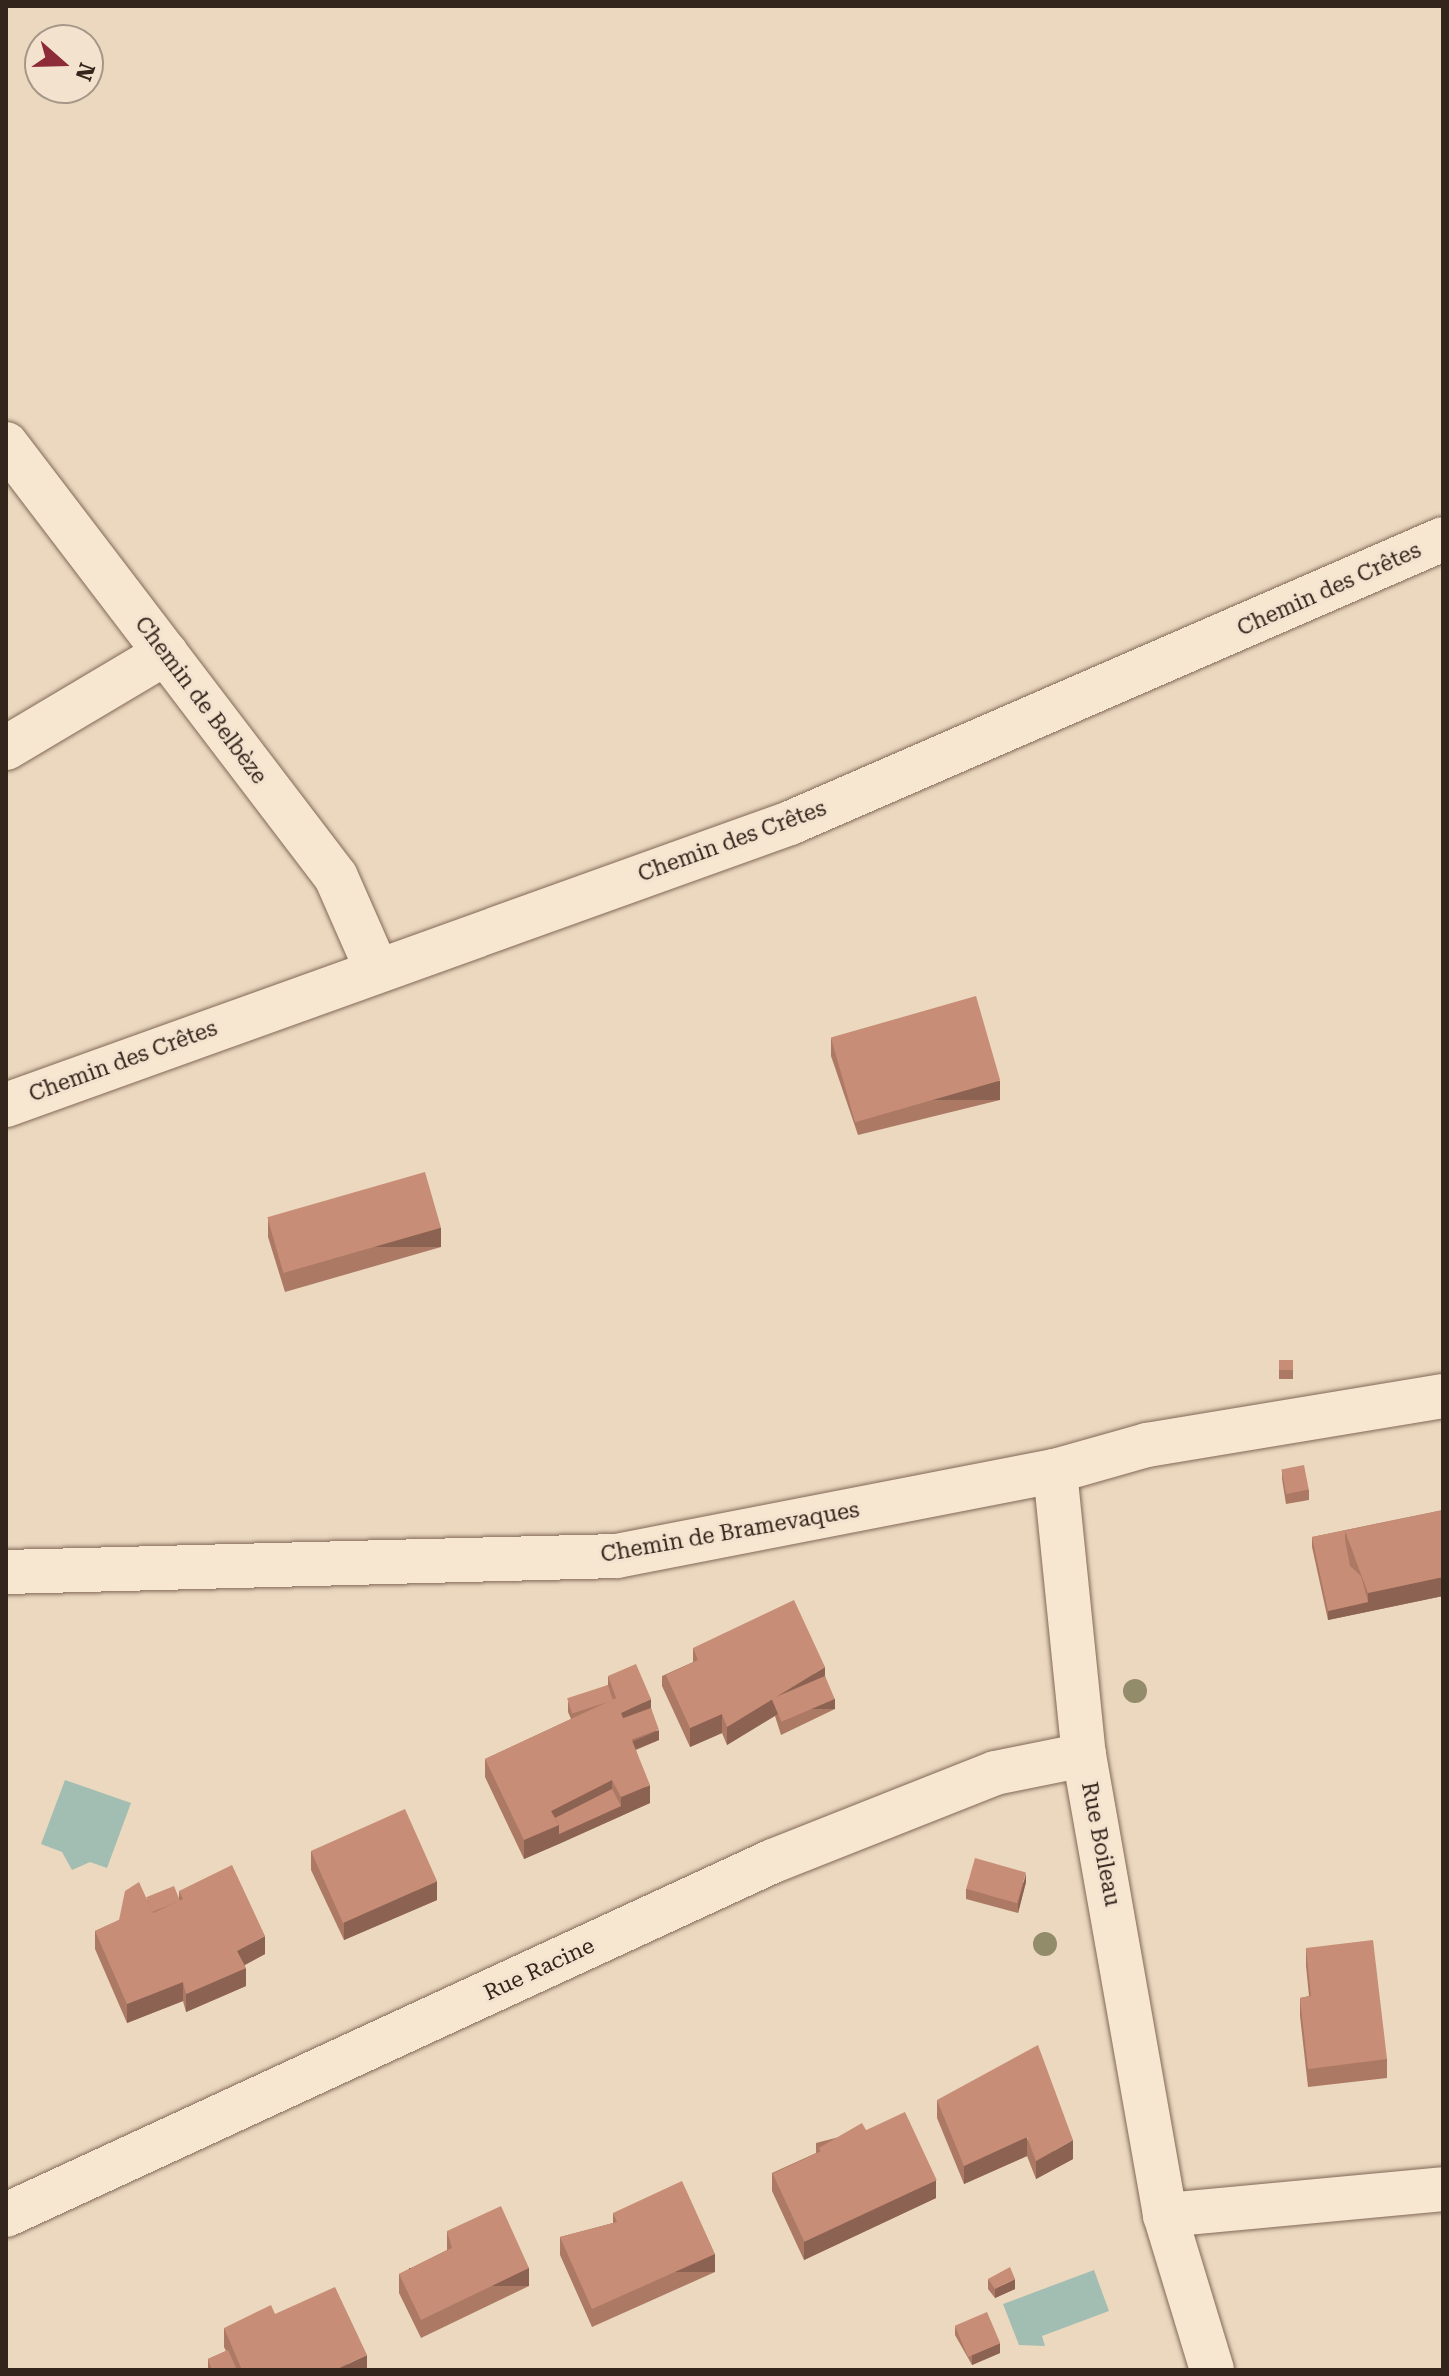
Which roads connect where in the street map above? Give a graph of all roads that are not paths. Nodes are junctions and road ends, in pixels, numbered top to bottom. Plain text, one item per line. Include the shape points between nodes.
1 (6, 444) edge
2 (1443, 539) edge
3 (166, 653) junction
4 (6, 748) edge
5 (376, 968) junction
6 (6, 1105) edge
7 (1443, 1396) edge
8 (1055, 1471) junction
9 (6, 1572) edge
10 (1084, 1755) junction
11 (1443, 2189) edge
12 (6, 2215) edge
13 (1165, 2215) junction
14 (1212, 2370) edge

1 - 3 street, Chemin de Belbèze
2 - 5 street, Chemin des Crêtes via 790,823
3 - 4 street
3 - 5 street, Chemin de Belbèze via 336,877
5 - 6 street, Chemin des Crêtes
7 - 8 street, Chemin de Bramevaques via 1147,1445
8 - 9 street, Chemin de Bramevaques via 617,1556
8 - 10 street, Rue Boileau
10 - 12 street, Rue Racine via 995,1773 773,1861
10 - 13 street, Rue Boileau
11 - 13 street
13 - 14 street, Rue Boileau

